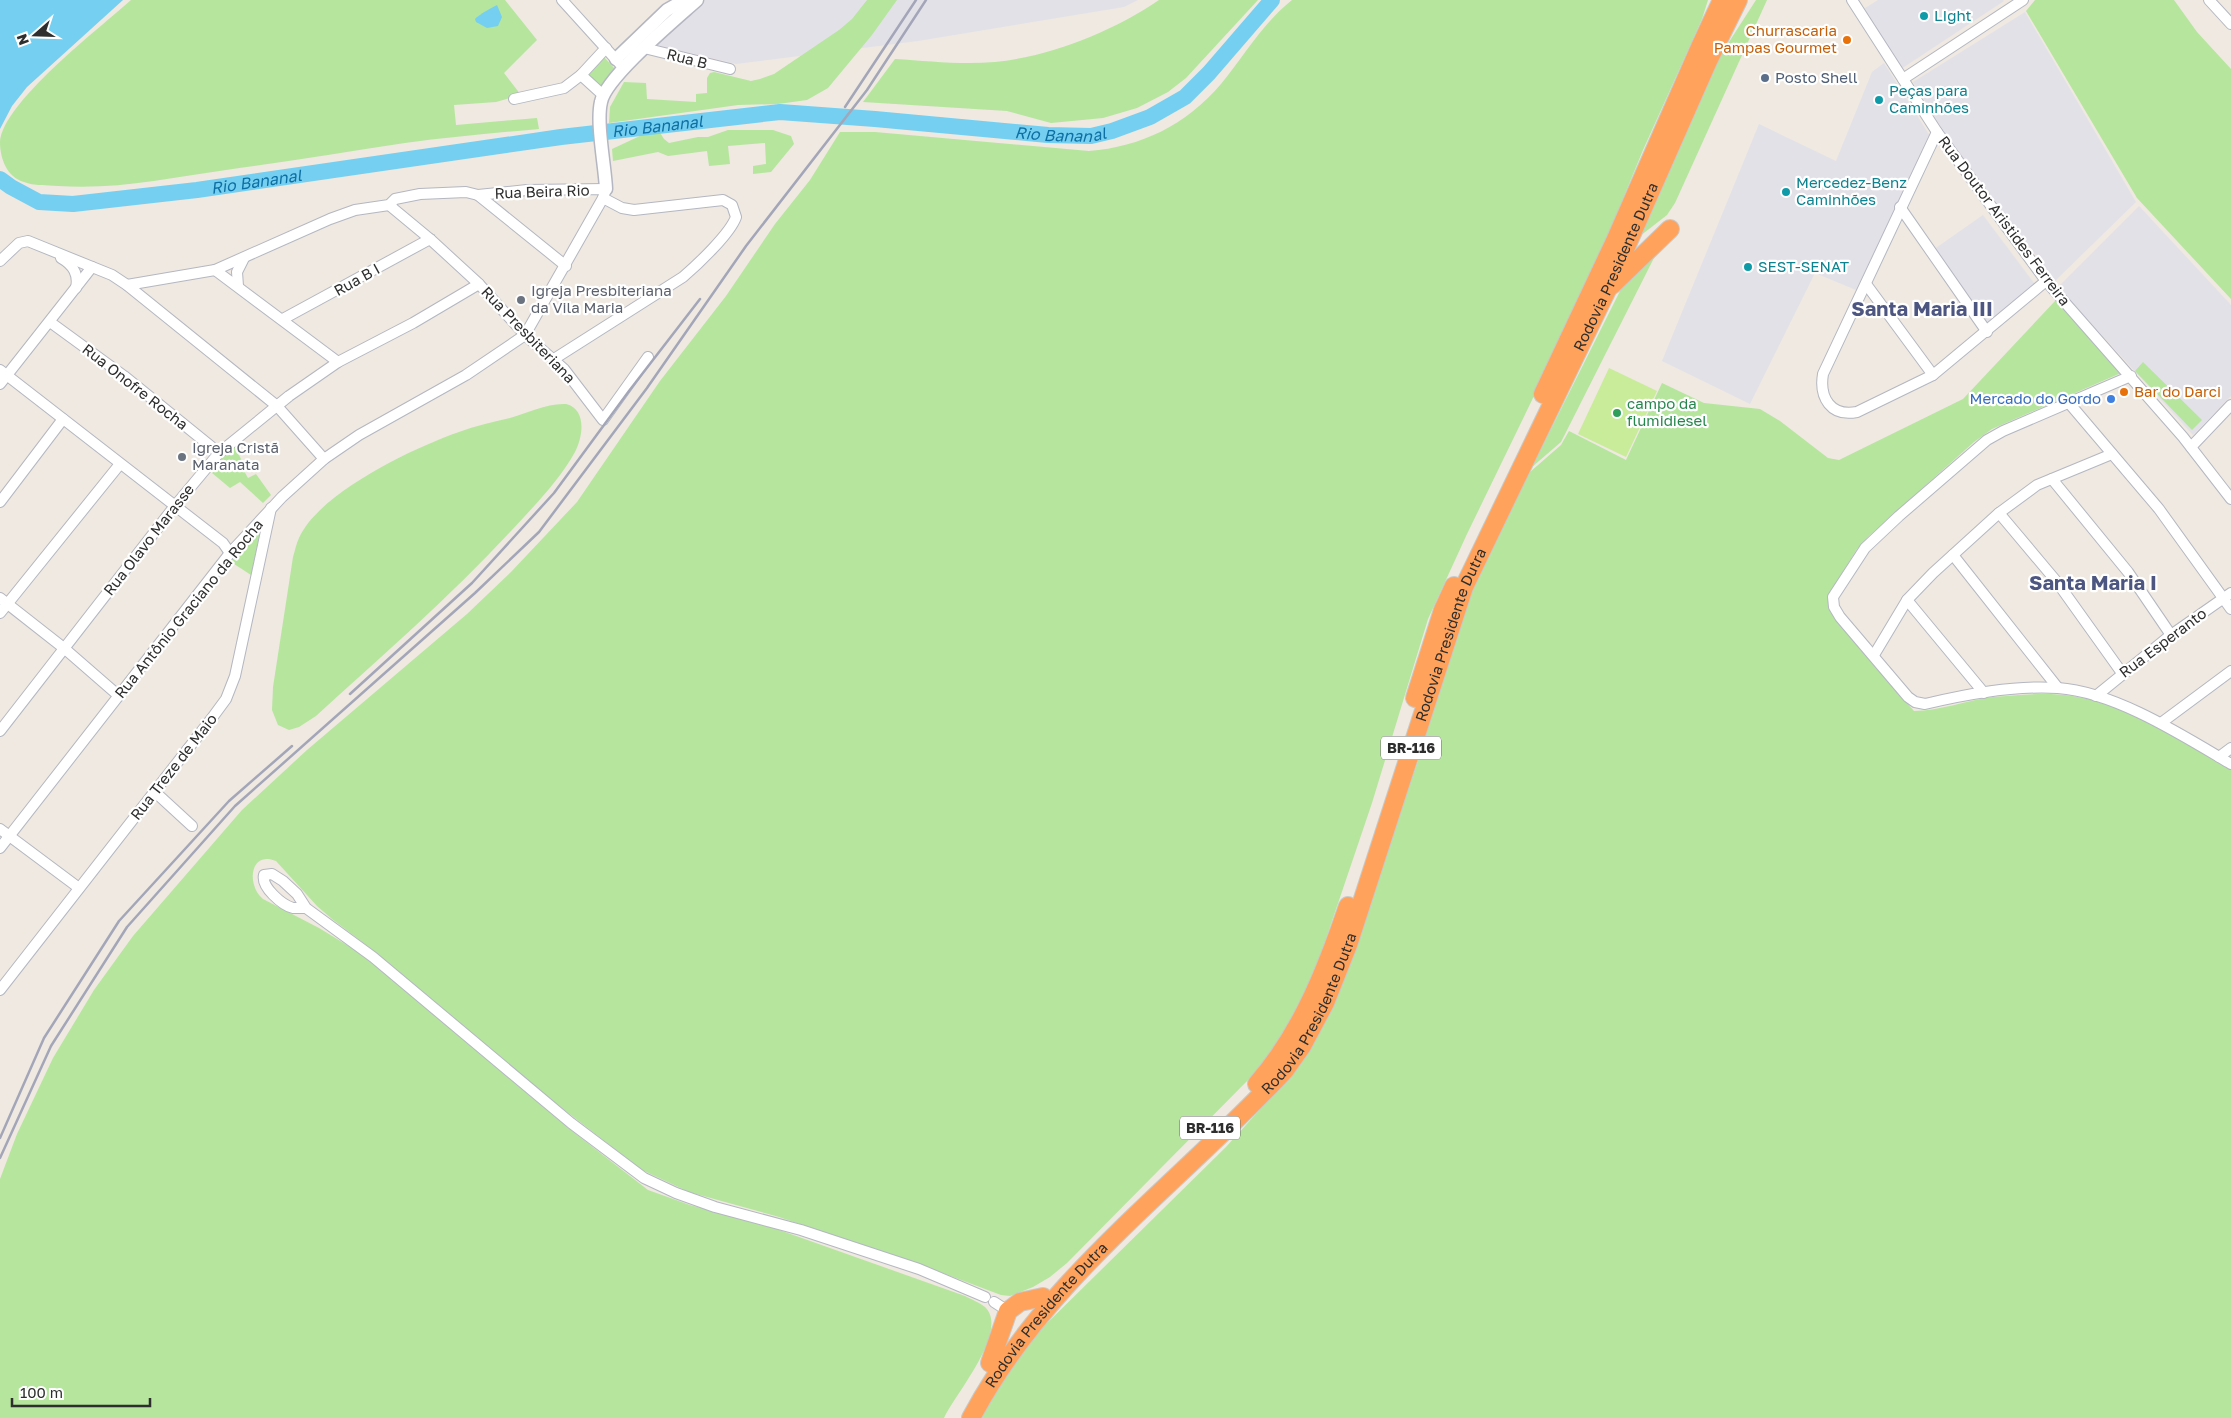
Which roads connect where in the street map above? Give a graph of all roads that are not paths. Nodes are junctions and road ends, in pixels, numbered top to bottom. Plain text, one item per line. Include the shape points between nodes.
1 (562, 0) edge
2 (696, 0) edge
3 (1712, 0) edge
4 (1722, 0) edge
5 (1738, 0) edge
6 (1751, 0) edge
7 (1852, 0) edge
8 (2022, 0) edge
9 (2209, 0) edge
10 (2231, 24) edge
11 (606, 48) junction
12 (644, 48) junction
13 (1704, 54) junction
14 (620, 64) junction
15 (730, 69) dead end
16 (581, 75) junction
17 (1903, 79) junction
18 (603, 95) junction
19 (514, 99) dead end
20 (1937, 132) junction
21 (605, 194) junction
22 (478, 195) junction
23 (389, 205) junction
24 (1900, 207) junction
25 (1670, 229) dead end
26 (430, 239) junction
27 (38, 246) junction
28 (244, 258) junction
29 (0, 261) edge
30 (566, 266) junction
31 (92, 268) junction
32 (215, 270) junction
33 (2046, 282) junction
34 (127, 284) junction
35 (479, 284) junction
36 (1866, 284) junction
37 (238, 286) junction
38 (76, 288) junction
39 (1606, 290) junction
40 (283, 319) junction
41 (50, 322) junction
42 (1987, 332) junction
43 (526, 335) junction
44 (648, 357) dead end
45 (554, 360) junction
46 (338, 362) junction
47 (4, 372) edge
48 (1933, 375) junction
49 (2131, 376) junction
50 (0, 384) edge
51 (2069, 402) junction
52 (2231, 405) edge
53 (277, 406) junction
54 (63, 419) junction
55 (2191, 446) junction
56 (219, 453) junction
57 (2112, 454) junction
58 (324, 459) junction
59 (120, 464) junction
60 (2052, 478) junction
61 (2231, 498) edge
62 (0, 502) edge
63 (174, 507) junction
64 (272, 507) junction
65 (1999, 514) junction
66 (230, 553) junction
67 (1953, 555) junction
68 (2227, 596) edge
69 (4, 600) edge
70 (1907, 600) junction
71 (2231, 609) edge
72 (0, 613) edge
73 (2171, 635) junction
74 (65, 649) junction
75 (1874, 655) junction
76 (2231, 671) edge
77 (2122, 673) junction
78 (2058, 688) junction
79 (1984, 692) junction
80 (119, 696) junction
81 (2096, 696) junction
82 (2161, 723) junction
83 (0, 731) edge
84 (2231, 748) edge
85 (2219, 757) junction
86 (2231, 764) edge
87 (155, 792) junction
88 (192, 826) dead end
89 (0, 829) edge
90 (9, 836) junction
91 (0, 848) edge
92 (79, 888) junction
93 (306, 908) dead end
94 (0, 990) edge
95 (1043, 1297) junction
96 (995, 1304) junction
97 (990, 1363) junction
98 (958, 1418) edge
99 (971, 1418) edge

1 - 11 street
2 - 12 street
2 - 14 street via 681,2 667,10
3 - 13 highway
4 - 13 highway, Rodovia Presidente Dutra / BR-116
5 - 13 highway, Rodovia Presidente Dutra / BR-116
6 - 13 highway
7 - 17 street, Rua Doutor Aristides Ferreira
8 - 17 street
9 - 10 street
11 - 14 street
11 - 16 street
12 - 14 street
12 - 15 street, Rua B
13 - 39 highway, Rodovia Presidente Dutra / BR-116
13 - 95 highway, Rodovia Presidente Dutra / BR-116 via 1443,610 1340,930 1321,981 1301,1021 1271,1067 1253,1087 1118,1218
14 - 18 street
16 - 18 street
16 - 19 street via 560,89
17 - 20 street, Rua Doutor Aristides Ferreira
18 - 21 street via 600,114
20 - 24 street
20 - 33 street, Rua Doutor Aristides Ferreira
21 - 22 street, Rua Beira Rio via 526,190
21 - 30 street, Rua Antônio Graciano da Rocha
21 - 45 street via 622,208 634,210 722,200 732,206 736,217 701,262 683,277
22 - 23 street via 466,192 426,193 395,199
22 - 30 street
23 - 26 street, Rua Presbiteriana
23 - 28 street via 355,210 330,219
24 - 36 street
24 - 42 street
25 - 39 highway
26 - 35 street, Rua Presbiteriana
26 - 40 street, Rua B I
27 - 29 street via 22,241
27 - 31 street
27 - 38 street via 71,265 77,277
28 - 32 street
28 - 37 street via 237,272
30 - 43 street, Rua Antônio Graciano da Rocha
31 - 34 street
31 - 38 street
32 - 34 street
32 - 37 street
33 - 42 street
33 - 49 street, Rua Doutor Aristides Ferreira
34 - 53 street
35 - 43 street, Rua Presbiteriana
35 - 46 street, Rua Olavo Marasse
36 - 48 street
36 - 48 street via 1823,374 1823,390 1829,404 1839,412 1857,412
37 - 40 street
38 - 41 street
39 - 99 highway, Rodovia Presidente Dutra / BR-116 via 1464,588 1348,945 1325,1003 1302,1046 1267,1090 1051,1304 1013,1351
40 - 46 street
41 - 47 street
41 - 56 street, Rua Onofre Rocha via 124,376
42 - 48 street
43 - 45 street, Rua Presbiteriana
43 - 58 street, Rua Antônio Graciano da Rocha via 466,375 405,408
44 - 45 street, Rua Presbiteriana via 603,420
46 - 53 street, Rua Olavo Marasse
47 - 50 street
47 - 54 street
49 - 51 street
49 - 55 street, Rua Doutor Aristides Ferreira
51 - 57 street
51 - 75 street via 1987,440 1865,548 1833,600 1836,611
52 - 55 street
53 - 56 street, Rua Olavo Marasse
53 - 58 street
54 - 59 street
54 - 62 street
55 - 61 street, Rua Doutor Aristides Ferreira
56 - 63 street, Rua Olavo Marasse
57 - 60 street
57 - 68 street
58 - 64 street, Rua Antônio Graciano da Rocha
59 - 63 street
59 - 69 street
60 - 65 street
60 - 73 street via 2128,572
63 - 66 street via 223,543
63 - 74 street, Rua Olavo Marasse
64 - 66 street, Rua Antônio Graciano da Rocha
64 - 87 street, Rua Treze de Maio via 232,685 226,699
65 - 67 street
65 - 77 street via 2057,582
66 - 80 street, Rua Antônio Graciano da Rocha
67 - 70 street
67 - 78 street
68 - 71 street
68 - 73 street, Rua Esperanto
69 - 72 street
69 - 74 street
70 - 75 street
70 - 79 street
73 - 77 street, Rua Esperanto
74 - 80 street
74 - 83 street, Rua Olavo Marasse
75 - 79 street via 1915,702 1925,704
76 - 82 street
77 - 81 street, Rua Esperanto
78 - 79 street
78 - 81 street
80 - 90 street, Rua Antônio Graciano da Rocha
81 - 82 street
82 - 85 street
84 - 85 street
85 - 86 street
87 - 88 street
87 - 92 street, Rua Treze de Maio
89 - 90 street
90 - 91 street, Rua Antônio Graciano da Rocha
90 - 92 street
92 - 94 street, Rua Treze de Maio
93 - 96 street via 373,957 571,1123 644,1178 700,1202 801,1230 919,1269
95 - 96 highway
95 - 97 highway, Rodovia Presidente Dutra / BR-116
96 - 97 highway
97 - 98 highway, Rodovia Presidente Dutra / BR-116

